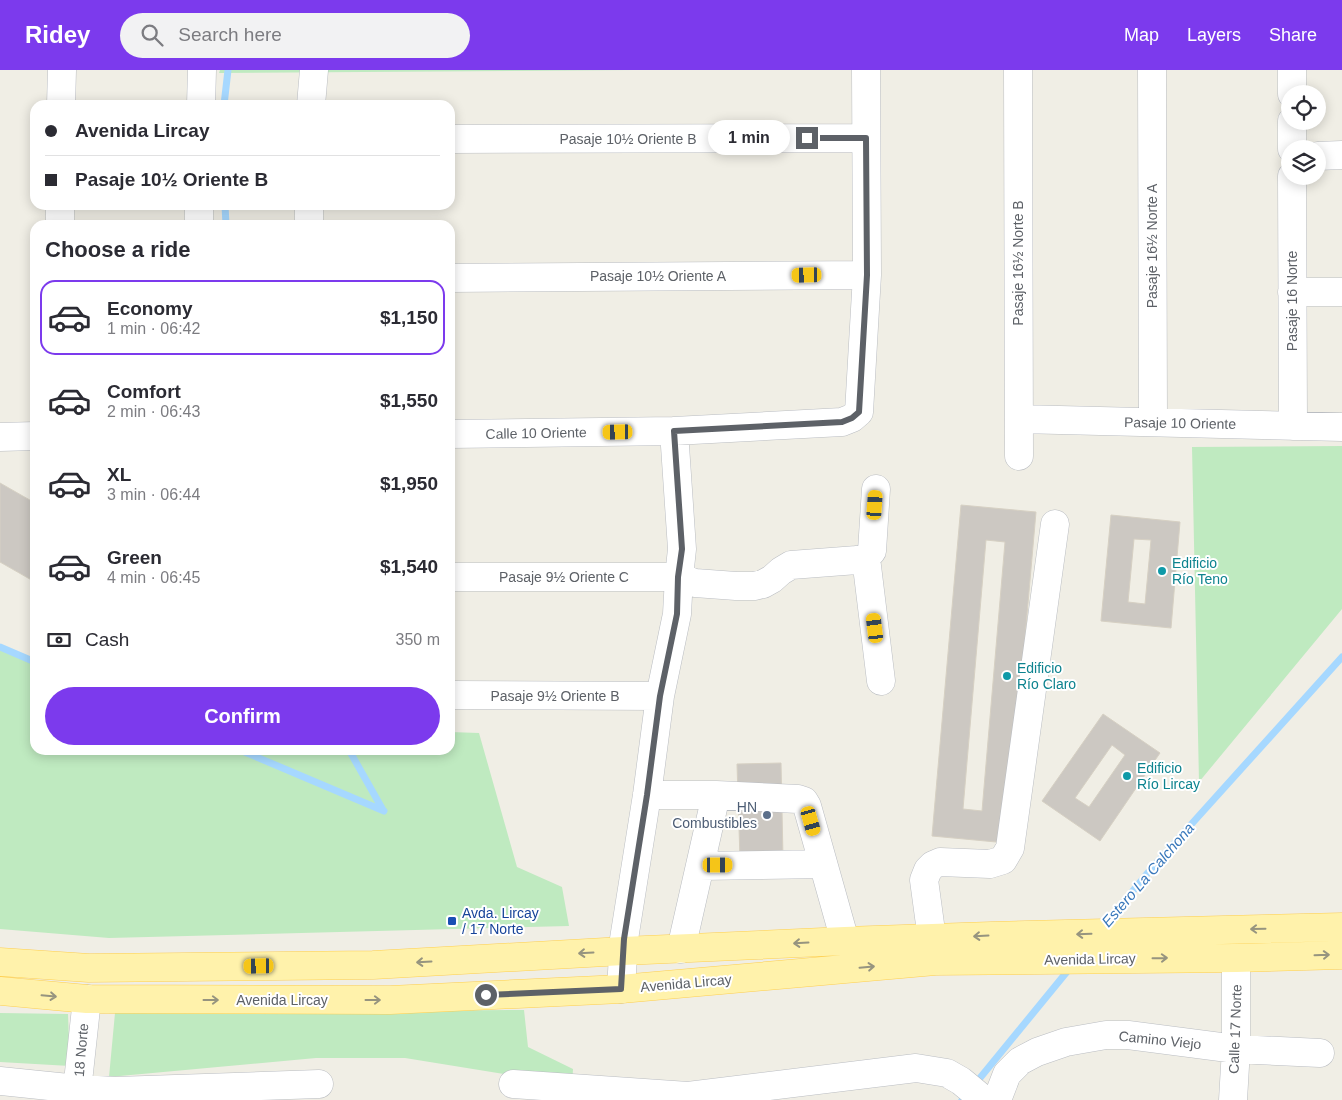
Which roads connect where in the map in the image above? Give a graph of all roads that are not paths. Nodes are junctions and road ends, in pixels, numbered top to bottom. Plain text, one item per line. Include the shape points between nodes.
1 (62, 70) edge
2 (202, 70) edge
3 (314, 70) edge
4 (866, 70) edge
5 (1018, 70) edge
6 (1152, 70) edge
7 (1292, 70) edge
8 (1292, 85) edge
9 (61, 100) edge
10 (202, 100) edge
11 (311, 100) edge
12 (866, 138) junction
13 (455, 139) edge
14 (1326, 156) edge
15 (1342, 156) edge
16 (1292, 185) edge
17 (867, 275) junction
18 (455, 278) edge
19 (1292, 292) junction
20 (1342, 292) edge
21 (1019, 419) junction
22 (1153, 422) junction
23 (1293, 426) junction
24 (1342, 427) edge
25 (674, 431) junction
26 (455, 434) edge
27 (30, 436) edge
28 (0, 437) edge
29 (1019, 456) dead end
30 (876, 489) dead end
31 (1055, 524) dead end
32 (866, 558) junction
33 (678, 577) junction
34 (455, 578) edge
35 (881, 681) dead end
36 (455, 696) edge
37 (660, 696) junction
38 (647, 795) junction
39 (716, 795) junction
40 (823, 864) junction
41 (700, 866) junction
42 (1342, 928) edge
43 (932, 939) junction
44 (845, 941) junction
45 (680, 949) junction
46 (623, 951) junction
47 (1342, 955) edge
48 (1236, 958) junction
49 (0, 962) edge
50 (621, 989) junction
51 (0, 991) edge
52 (86, 999) junction
53 (1236, 1049) junction
54 (1320, 1053) dead end
55 (0, 1081) edge
56 (319, 1084) dead end
57 (513, 1084) dead end
58 (77, 1095) edge
59 (980, 1095) edge
60 (1233, 1100) edge

1 - 9 street
2 - 10 street
3 - 11 street
4 - 12 street
5 - 21 street, Pasaje 16½ Norte B
6 - 22 street, Pasaje 16½ Norte A
7 - 8 street
12 - 13 street, Pasaje 10½ Oriente B
12 - 17 street
14 - 15 street
16 - 19 street, Pasaje 16 Norte
17 - 18 street, Pasaje 10½ Oriente A
17 - 25 street, Calle 10 Oriente via 859,412 852,418 842,422
19 - 20 street
19 - 23 street, Pasaje 16 Norte
21 - 22 street, Pasaje 10 Oriente
21 - 29 street, Pasaje 16½ Norte B
22 - 23 street, Pasaje 10 Oriente
23 - 24 street, Pasaje 10 Oriente
25 - 26 street, Calle 10 Oriente
25 - 33 street via 682,549
27 - 28 street
30 - 32 street via 872,551
31 - 43 street via 1010,848 1002,860 990,864 933,864 924,880
32 - 33 street, Pasaje 9½ Oriente C via 791,565 772,579 754,586 695,583
32 - 35 street
33 - 34 street, Pasaje 9½ Oriente C
33 - 37 street via 677,614
36 - 37 street, Pasaje 9½ Oriente B
37 - 38 street
38 - 39 street
38 - 46 street
39 - 40 street via 804,801
39 - 41 street
40 - 41 street
40 - 44 street
41 - 45 street
42 -> 43 main road, Avenida Lircay
43 - 44 main road, Avenida Lircay
44 -> 45 main road, Avenida Lircay
45 - 46 main road, Avenida Lircay
46 -> 49 main road, Avenida Lircay via 373,965 89,968
46 - 50 street
48 -> 47 main road, Avenida Lircay
50 -> 48 main road, Avenida Lircay via 935,961
48 - 53 street, Calle 17 Norte
52 -> 50 main road, Avenida Lircay via 390,1000
51 -> 52 main road, Avenida Lircay
52 - 58 street, 18 Norte
53 - 54 street, Camino Viejo
53 - 59 street, Camino Viejo via 1128,1035 1066,1042 1020,1061
53 - 60 street, Calle 17 Norte
55 - 58 street
56 - 58 street
57 - 59 street via 688,1096 916,1068 947,1074

